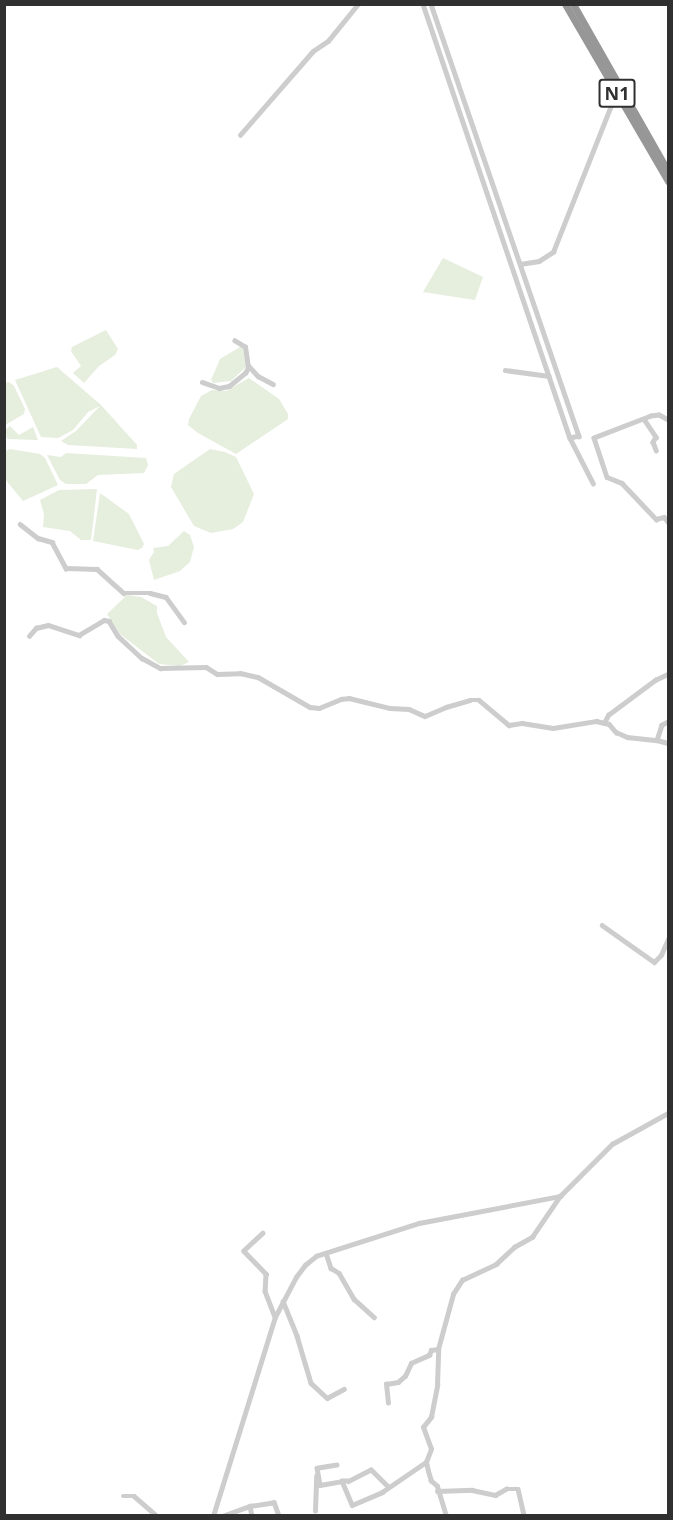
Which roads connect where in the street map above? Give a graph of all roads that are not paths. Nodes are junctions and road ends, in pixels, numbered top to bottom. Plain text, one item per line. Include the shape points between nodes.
1 (358, 4) edge
2 (423, 4) edge
3 (431, 4) edge
4 (565, 4) edge
5 (573, 4) edge
6 (616, 92) junction
7 (240, 135) dead end
8 (669, 171) edge
9 (669, 181) edge
10 (520, 264) junction
11 (235, 340) dead end
12 (248, 365) junction
13 (505, 370) dead end
14 (549, 376) junction
15 (202, 382) dead end
16 (273, 384) dead end
17 (644, 419) junction
18 (669, 420) edge
19 (570, 438) junction
20 (656, 450) dead end
21 (593, 483) dead end
22 (669, 522) edge
23 (20, 524) dead end
24 (184, 622) dead end
25 (29, 636) dead end
26 (669, 674) edge
27 (669, 722) edge
28 (604, 723) junction
29 (657, 740) junction
30 (669, 743) edge
31 (602, 925) dead end
32 (669, 939) edge
33 (669, 1113) edge
34 (560, 1196) junction
35 (263, 1233) dead end
36 (326, 1253) junction
37 (283, 1301) junction
38 (275, 1317) junction
39 (374, 1317) dead end
40 (438, 1349) junction
41 (344, 1389) dead end
42 (388, 1403) dead end
43 (426, 1462) junction
44 (337, 1465) dead end
45 (317, 1470) junction
46 (342, 1481) junction
47 (388, 1487) junction
48 (437, 1491) junction
49 (123, 1496) dead end
50 (250, 1506) junction
51 (315, 1511) dead end
52 (157, 1515) edge
53 (213, 1515) edge
54 (222, 1515) edge
55 (252, 1515) edge
56 (279, 1515) edge
57 (446, 1515) edge
58 (524, 1515) edge

1 - 7 street
2 - 14 street
3 - 10 street
4 - 6 highway, N1
5 - 8 highway, N1
6 - 9 highway, N1
6 - 10 street via 553,252 539,261
10 - 19 street via 579,436
11 - 12 street via 245,347
12 - 15 street via 245,373 228,386 210,387
12 - 16 street
13 - 14 street
14 - 19 street
17 - 18 street via 659,415
17 - 20 street via 656,437
17 - 22 street via 594,438 607,477 622,483 656,519 664,517
19 - 21 street
23 - 24 street via 38,538 52,542 66,568 97,569 124,593 166,597
25 - 28 street via 48,625 79,635 104,620 109,621 118,636 160,668 206,667 217,674 258,676 310,707 349,698 409,709 425,716 479,700 509,725 554,728 580,722
26 - 28 street via 608,715
27 - 29 street via 662,725
28 - 29 street via 627,737
29 - 30 street
31 - 32 street via 654,962
33 - 34 street via 612,1144
34 - 36 street via 419,1223
34 - 40 street via 532,1238 514,1246 496,1264 456,1285
35 - 38 street via 244,1251 266,1275 265,1291
36 - 37 street via 305,1264
36 - 39 street via 331,1268 339,1273 354,1299
37 - 38 street
37 - 41 street via 311,1383 327,1398
38 - 53 street
40 - 42 street via 411,1363 398,1382 386,1384
40 - 43 street via 431,1417 423,1427 432,1449
43 - 47 street
43 - 48 street
44 - 45 street
45 - 46 street via 320,1485
45 - 51 street
46 - 47 street via 371,1470
46 - 47 street via 352,1505
48 - 57 street
48 - 58 street via 472,1490 495,1496 506,1489 519,1489
49 - 52 street via 134,1496
50 - 54 street
50 - 55 street
50 - 56 street via 274,1502

